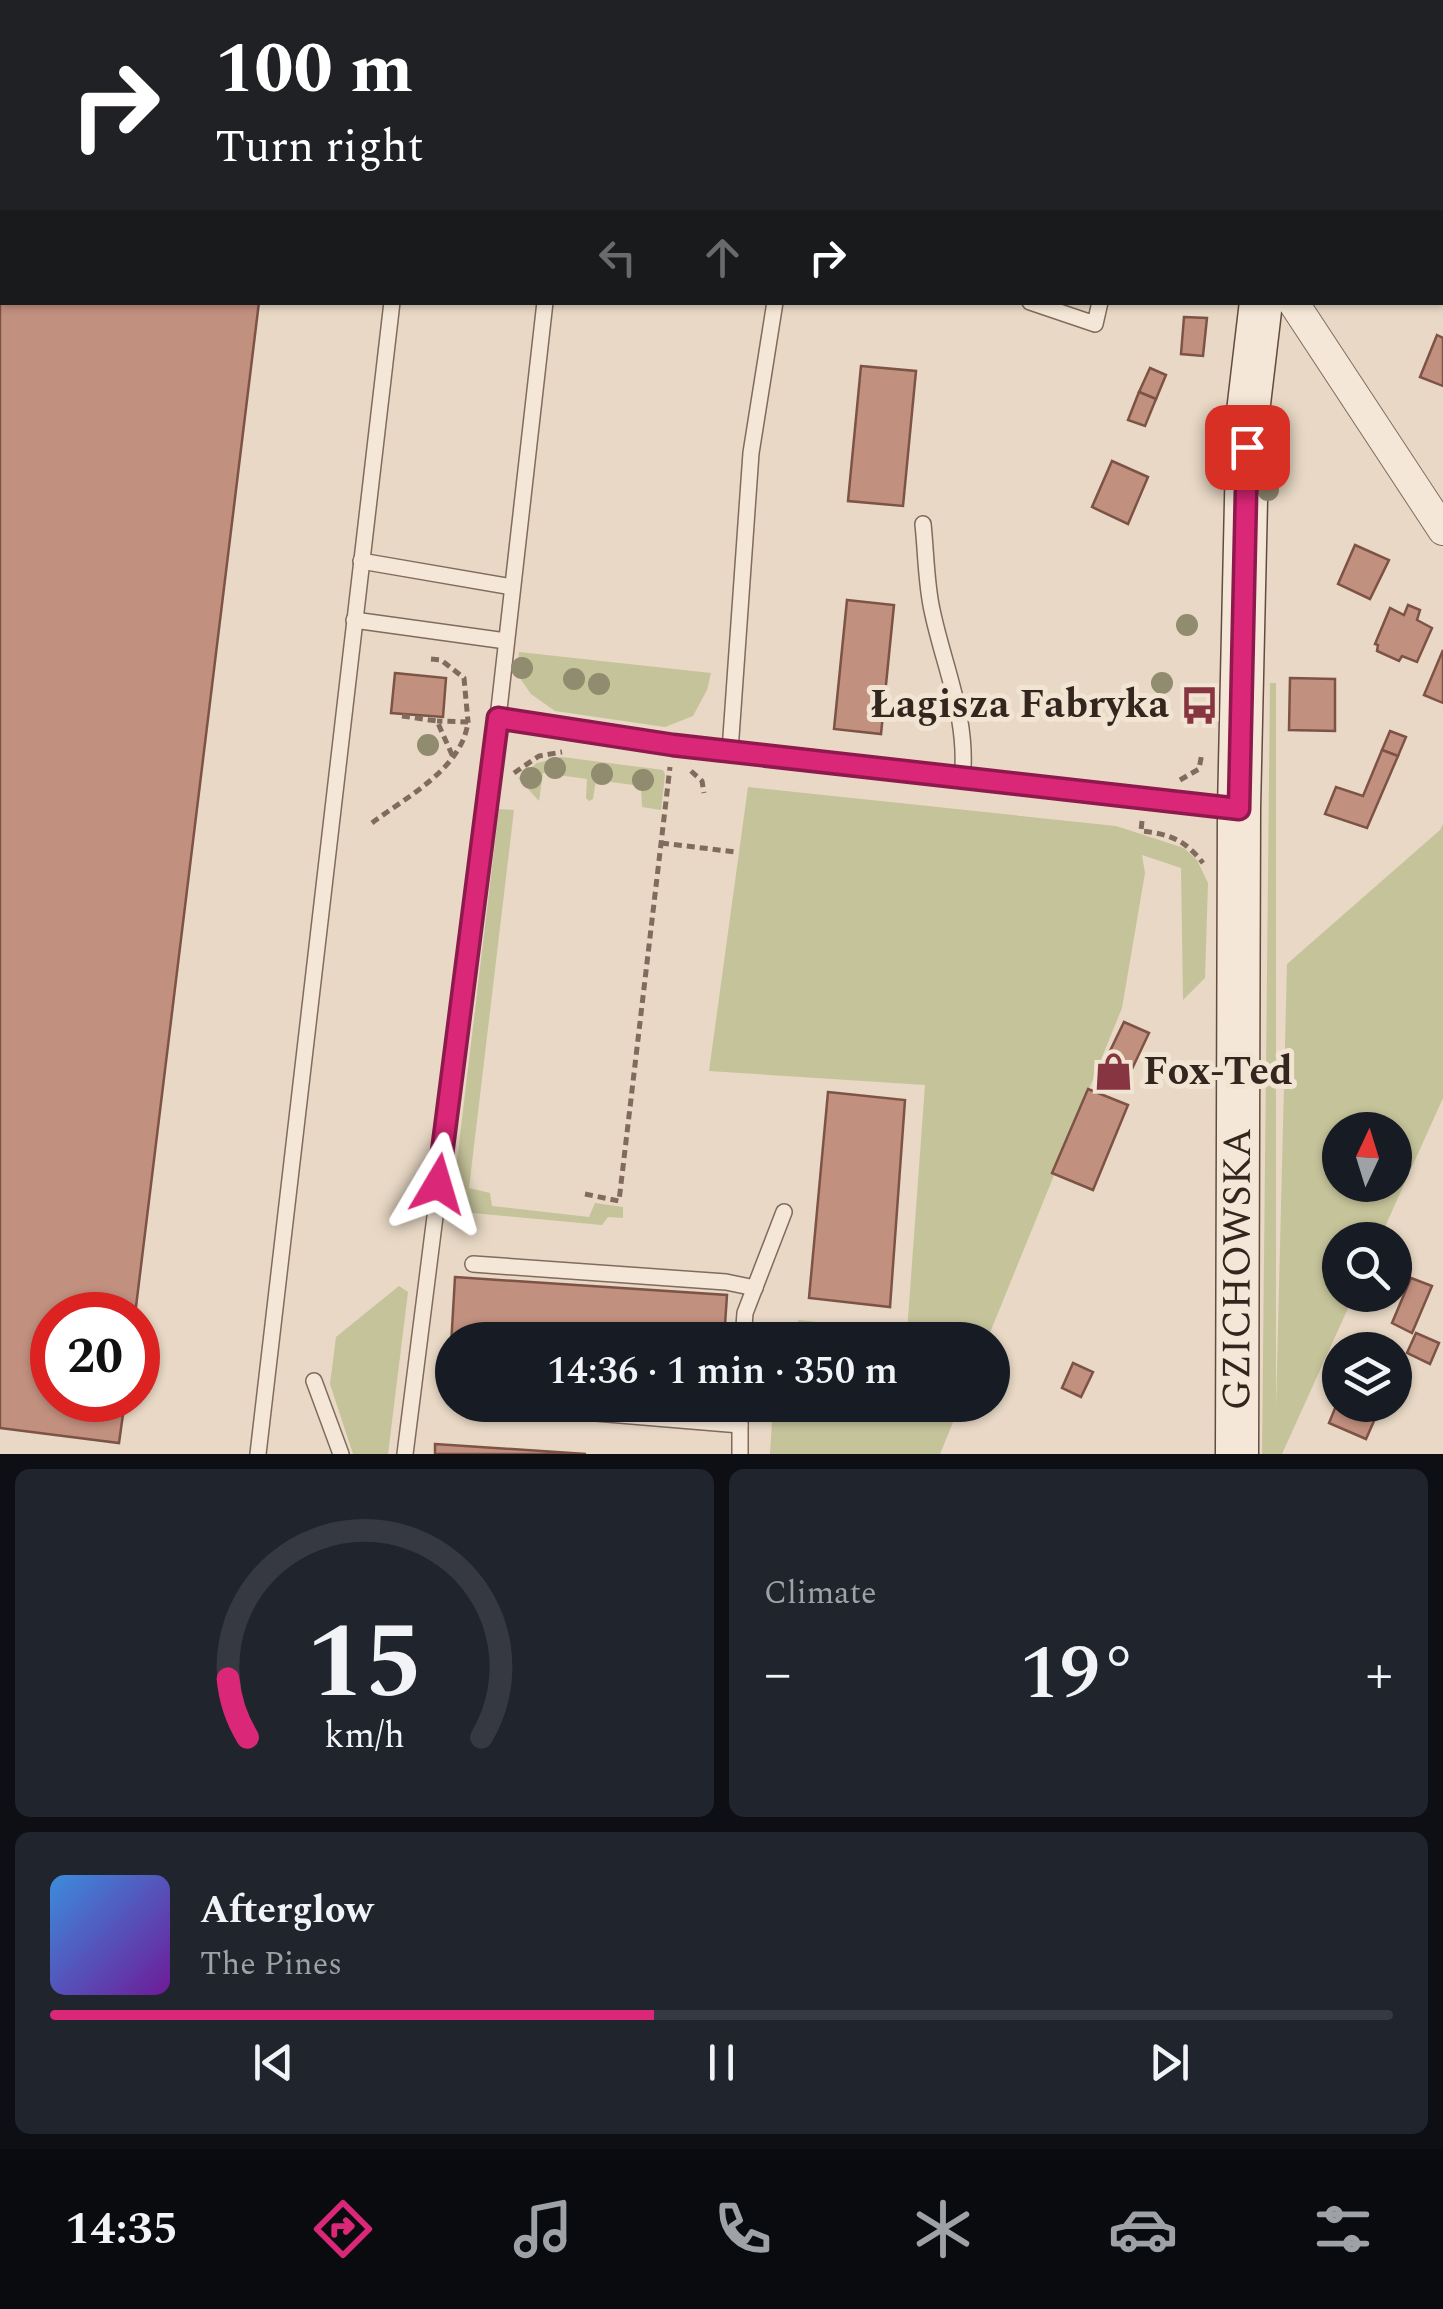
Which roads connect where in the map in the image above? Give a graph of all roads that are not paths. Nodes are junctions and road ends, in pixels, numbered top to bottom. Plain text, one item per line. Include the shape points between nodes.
1 (392, 305) edge
2 (545, 305) edge
3 (775, 305) edge
4 (1039, 305) edge
5 (1099, 305) edge
6 (1261, 305) edge
7 (1295, 305) edge
8 (923, 524) dead end
9 (1443, 530) edge
10 (361, 561) junction
11 (512, 587) junction
12 (354, 620) junction
13 (506, 641) junction
14 (498, 718) junction
15 (730, 752) junction
16 (962, 780) junction
17 (1239, 809) junction
18 (784, 1212) dead end
19 (472, 1264) dead end
20 (755, 1288) junction
21 (744, 1322) edge
22 (314, 1380) dead end
23 (702, 1422) edge
24 (740, 1425) joint
25 (258, 1454) edge
26 (341, 1454) edge
27 (404, 1454) edge
28 (740, 1454) edge
29 (1237, 1454) edge

1 - 10 lane
2 - 11 lane
3 - 15 lane via 751,453
4 - 5 lane via 1095,324
6 - 17 street, GZICHOWSKA via 1248,412
7 - 9 street
8 - 16 lane via 932,610 960,714
10 - 11 lane
10 - 12 lane
11 - 13 lane
12 - 13 lane
12 - 25 lane
13 - 14 lane
14 - 15 lane
14 - 27 lane
15 - 16 lane
16 - 17 lane
17 - 29 street, GZICHOWSKA
18 - 20 lane
19 - 20 lane
20 - 21 lane
22 - 26 lane
23 - 24 lane
24 - 28 lane

